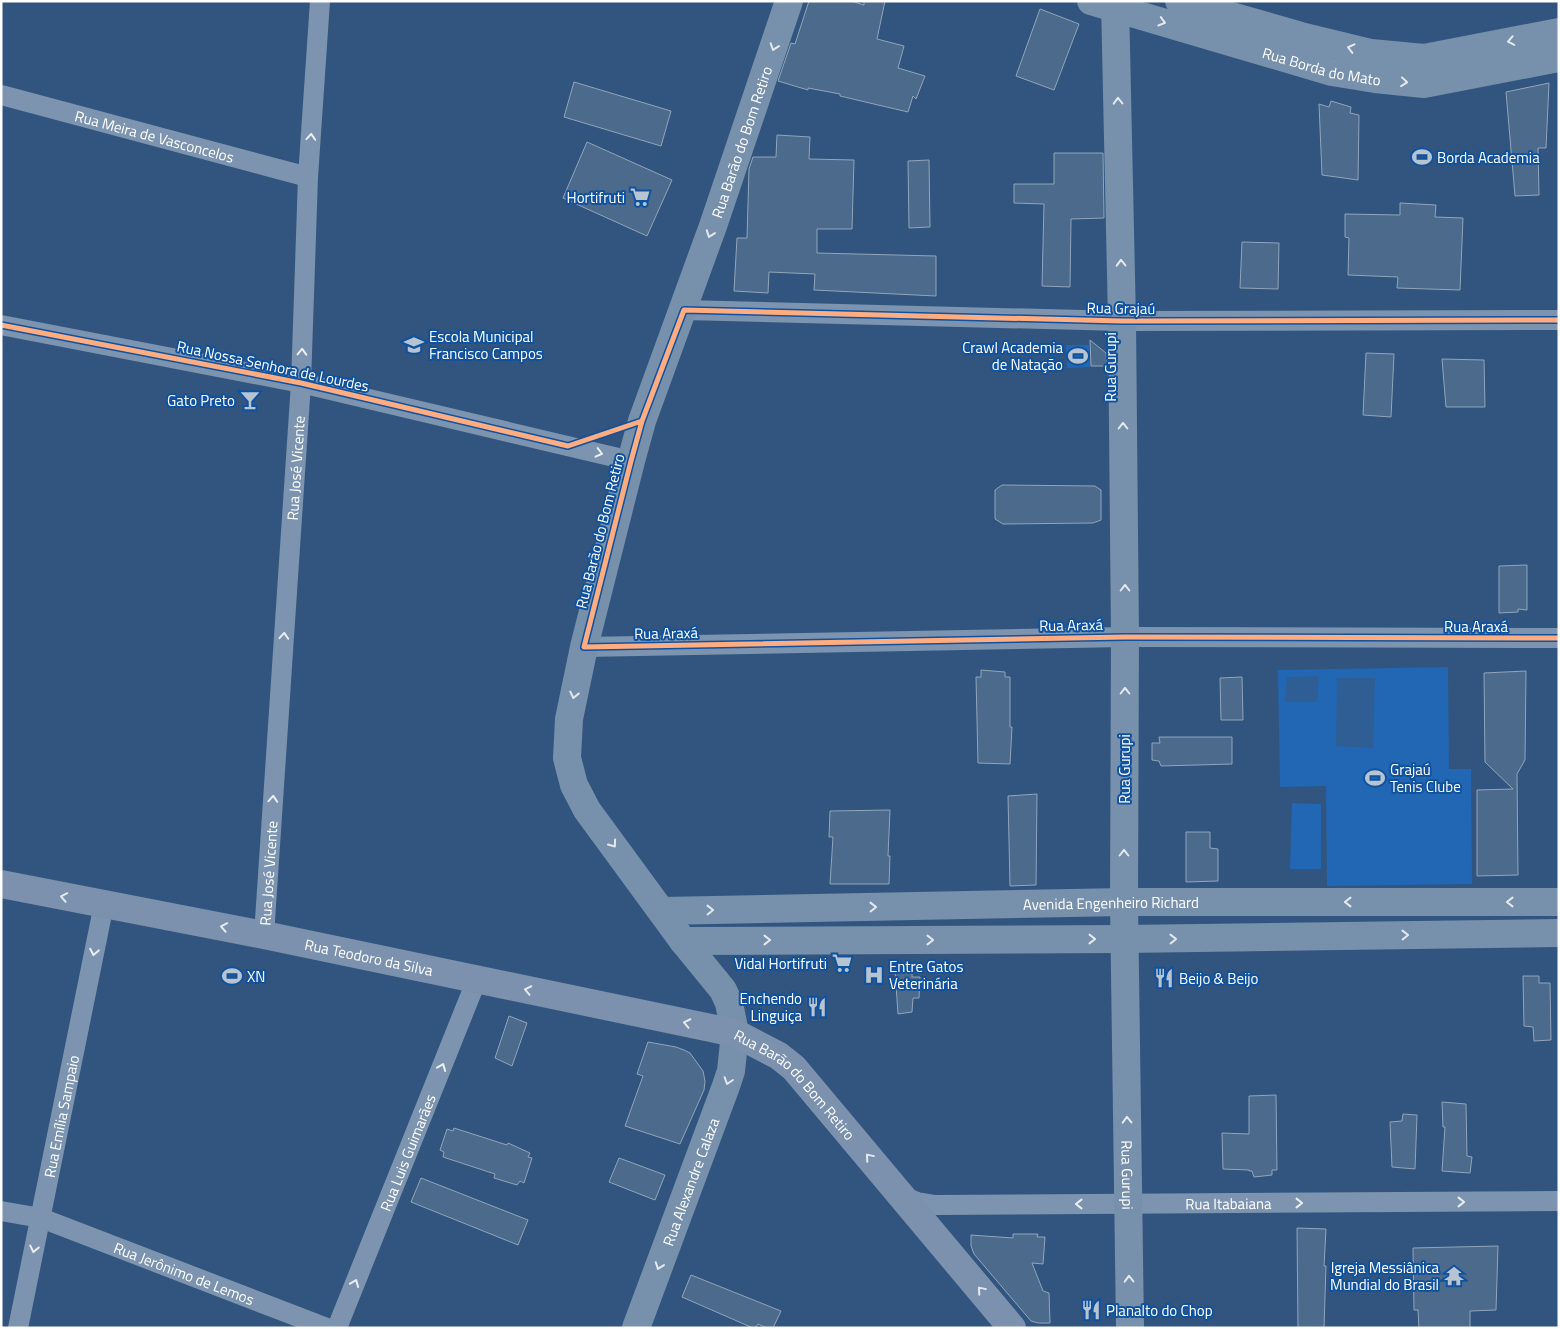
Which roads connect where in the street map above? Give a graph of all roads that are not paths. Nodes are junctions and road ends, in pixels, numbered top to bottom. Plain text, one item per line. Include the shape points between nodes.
1 (320, 1) edge
2 (789, 1) edge
3 (1179, 1) edge
4 (1107, 3) edge
5 (1559, 32) edge
6 (1299, 49) junction
7 (1559, 58) edge
8 (1482, 60) junction
9 (1, 95) edge
10 (308, 177) junction
11 (684, 310) junction
12 (1559, 320) edge
13 (1122, 321) junction
14 (1, 325) edge
15 (301, 383) junction
16 (630, 461) junction
17 (1125, 637) junction
18 (1559, 638) edge
19 (584, 647) junction
20 (1, 884) edge
21 (1124, 902) junction
22 (1559, 902) edge
23 (104, 904) junction
24 (662, 911) junction
25 (1559, 933) edge
26 (264, 935) junction
27 (1124, 939) junction
28 (683, 941) junction
29 (478, 979) junction
30 (735, 1033) junction
31 (900, 1194) junction
32 (1559, 1201) edge
33 (1128, 1204) junction
34 (1, 1211) edge
35 (41, 1218) junction
36 (18, 1328) edge
37 (327, 1328) edge
38 (337, 1328) edge
39 (636, 1328) edge
40 (1012, 1328) edge
41 (1130, 1328) edge

10 -> 1 street, Rua José Vicente
2 -> 11 main road, Rua Barão do Bom Retiro
3 - 6 main road, Rua Borda do Mato
4 -> 6 main road, Rua Borda do Mato
13 -> 4 main road, Rua Gurupi
5 -> 8 main road, Rua Borda do Mato
6 - 8 main road, Rua Borda do Mato via 1341,73 1424,84
7 - 8 main road, Rua Borda do Mato
9 - 10 street, Rua Meira de Vasconcelos
15 -> 10 street, Rua José Vicente
11 - 13 street, Rua Grajaú
11 - 16 main road, Rua Barão do Bom Retiro
12 - 13 street, Rua Grajaú
17 -> 13 main road, Rua Gurupi
14 - 15 street, Rua Nossa Senhora de Lourdes
15 -> 16 street, Rua Nossa Senhora de Lourdes
26 -> 15 street, Rua José Vicente
16 - 19 main road, Rua Barão do Bom Retiro
17 - 18 street, Rua Araxá
17 - 19 street, Rua Araxá
21 -> 17 main road, Rua Gurupi
19 -> 24 main road, Rua Barão do Bom Retiro via 569,719 567,758 574,785 587,810
23 -> 20 main road, Rua Teodoro da Silva
22 -> 21 main road, Avenida Engenheiro Richard
24 -> 21 main road, Avenida Engenheiro Richard
21 - 27 main road, Rua Gurupi
26 -> 23 main road, Rua Teodoro da Silva
23 -> 35 street, Rua Emília Sampaio
24 - 28 main road, Rua Barão do Bom Retiro
27 -> 25 main road
26 - 29 main road, Rua Teodoro da Silva
28 -> 27 main road
33 -> 27 main road, Rua Gurupi
28 - 30 main road, Rua Barão do Bom Retiro via 723,990
30 -> 29 main road, Rua Teodoro da Silva
38 -> 29 street, Rua Luis Guimarães
31 -> 30 main road, Rua Barão do Bom Retiro via 794,1068 779,1056
30 -> 39 main road, Rua Alexandre Calaza via 726,1086
33 -> 31 street, Rua Itabaiana via 935,1205 917,1202
40 -> 31 main road, Rua Barão do Bom Retiro
33 -> 32 street, Rua Itabaiana
41 -> 33 main road, Rua Gurupi
34 - 35 street, Rua Jerônimo de Lemos
35 -> 36 street, Rua Emília Sampaio
35 - 37 street, Rua Jerônimo de Lemos

